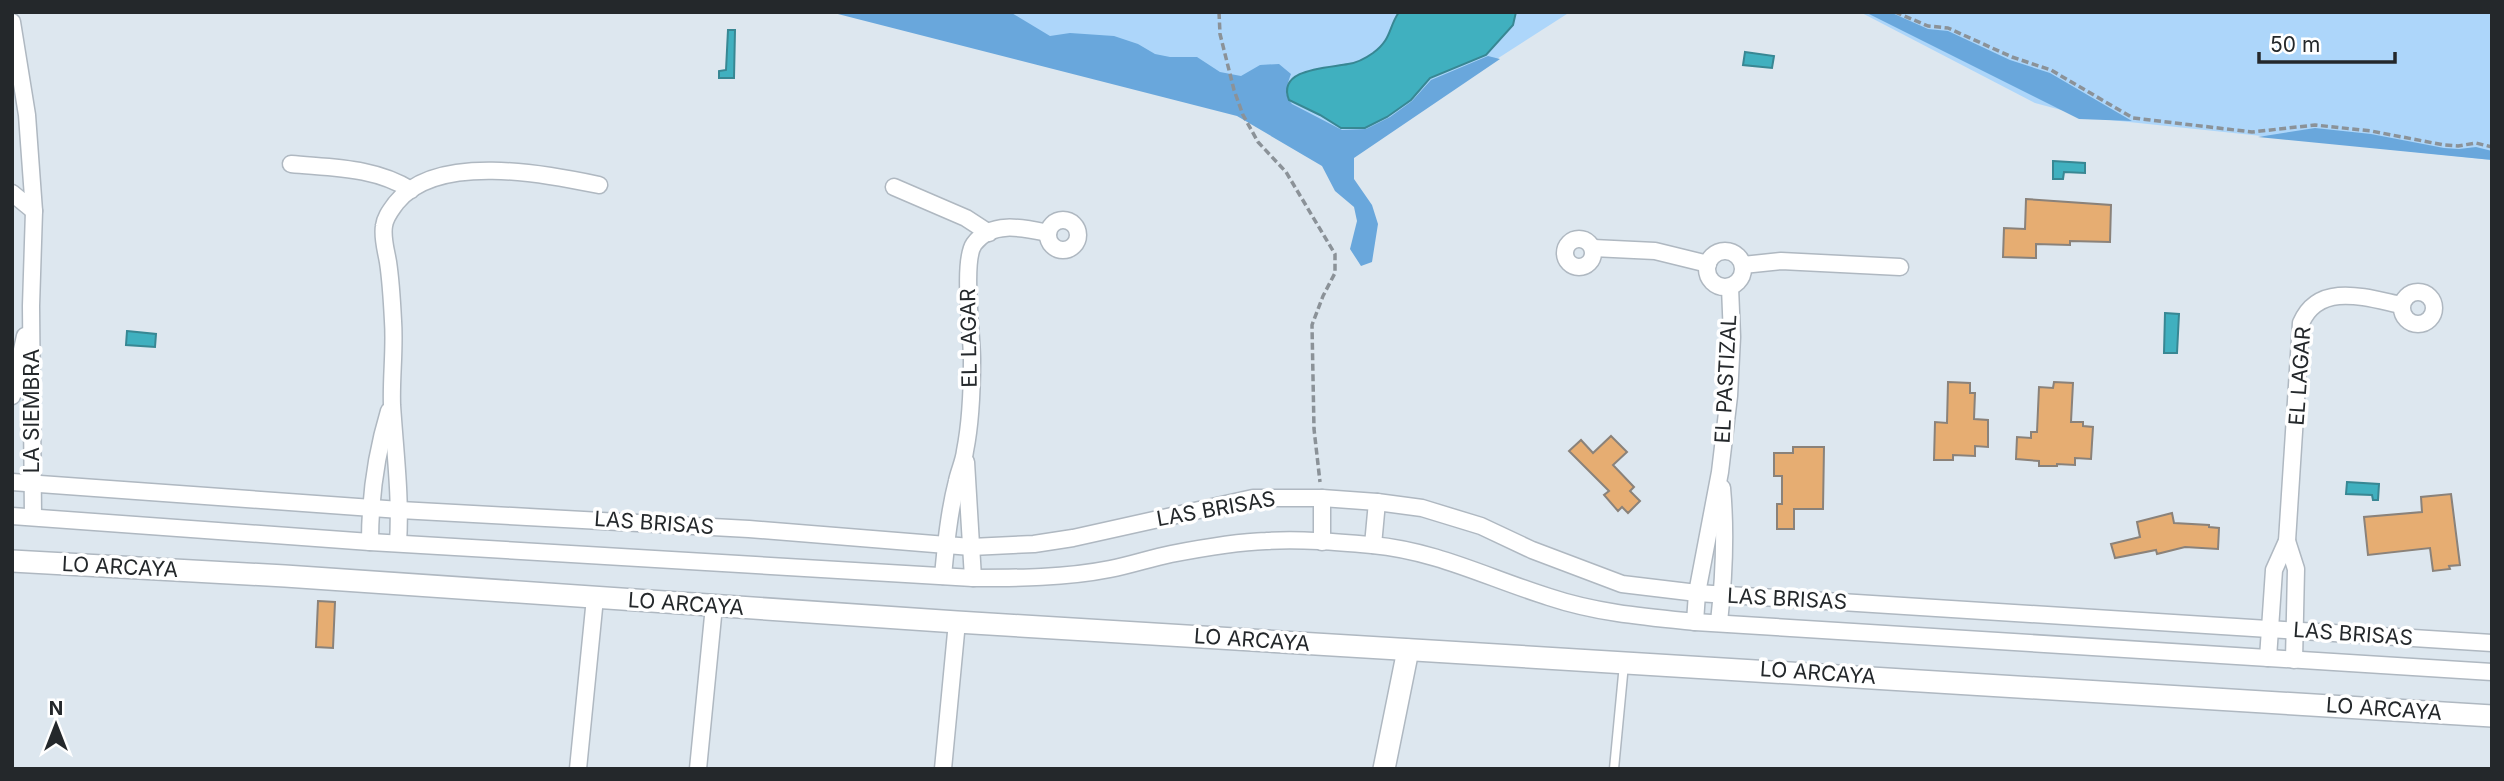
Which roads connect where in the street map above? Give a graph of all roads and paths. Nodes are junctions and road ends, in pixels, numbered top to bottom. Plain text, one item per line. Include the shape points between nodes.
1 (1219, 12) edge
2 (1895, 12) edge
3 (12, 22) edge
4 (2492, 147) edge
5 (291, 164) dead end
6 (599, 185) dead end
7 (894, 187) dead end
8 (411, 190) junction
9 (12, 194) edge
10 (34, 211) junction
11 (989, 233) junction
12 (1048, 233) dead end
13 (1593, 248) dead end
14 (1708, 264) junction
15 (1743, 265) junction
16 (1900, 267) dead end
17 (1730, 287) junction
18 (2401, 305) dead end
19 (31, 306) junction
20 (12, 396) edge
21 (392, 402) junction
22 (965, 452) junction
23 (1720, 472) junction
24 (12, 482) edge
25 (32, 484) junction
26 (1322, 498) junction
27 (1377, 502) junction
28 (370, 507) junction
29 (400, 510) junction
30 (12, 516) edge
31 (33, 517) junction
32 (2287, 541) junction
33 (370, 542) junction
34 (1322, 542) junction
35 (398, 543) junction
36 (946, 544) junction
37 (1373, 545) junction
38 (971, 547) junction
39 (12, 561) edge
40 (943, 576) junction
41 (973, 578) junction
42 (1697, 593) junction
43 (1723, 595) junction
44 (595, 598) junction
45 (714, 606) junction
46 (957, 621) junction
47 (1695, 622) junction
48 (1719, 622) junction
49 (2270, 629) junction
50 (2294, 630) junction
51 (2492, 643) edge
52 (1408, 650) junction
53 (2268, 658) junction
54 (2294, 660) junction
55 (1624, 661) junction
56 (2492, 672) edge
57 (2492, 716) edge
58 (578, 769) edge
59 (698, 769) edge
60 (943, 769) edge
61 (1384, 769) edge
62 (1614, 769) edge

1 - 26 path via 1220,34 1243,115 1258,142 1286,172 1335,254 1335,273 1312,326 1314,429
2 - 4 path via 2051,70 2133,118 2252,132 2315,125 2444,145
3 - 10 street, LA SIEMBRA via 27,115
5 - 8 street via 372,172
6 - 8 street via 493,172 456,173 429,179
7 - 11 street
8 - 21 street via 393,207 384,226 394,327
9 - 10 street
10 - 19 street, LA SIEMBRA
11 - 12 street via 1011,227
11 - 22 street, EL LAGAR via 974,244 967,266 972,362
13 - 14 street via 1655,251
14 - 15 street via 1715,254 1726,251
14 - 17 street via 1710,279
15 - 16 street via 1781,261
15 - 17 street via 1739,281
17 - 23 street, EL PASTIZAL via 1729,396
18 - 32 street, EL LAGAR via 2342,295 2317,303 2303,319
19 - 20 street, LA SIEMBRA
19 - 25 street, LA SIEMBRA
21 - 28 street via 380,441
21 - 29 street
22 - 36 street
22 - 38 street
23 - 42 street
23 - 43 street
24 - 25 street, LAS BRISAS
25 - 28 street, LAS BRISAS
25 - 31 street, LA SIEMBRA
26 - 27 street, LAS BRISAS
26 - 34 street
26 - 38 street, LAS BRISAS via 1253,498 1073,538
27 - 37 street
27 - 42 street, LAS BRISAS via 1422,508 1481,526 1622,584
28 - 29 street, LAS BRISAS
28 - 33 street
29 - 35 street
29 - 36 street, LAS BRISAS
30 - 31 street, LAS BRISAS
31 - 33 street, LAS BRISAS
32 - 49 street via 2274,570
32 - 50 street via 2296,569
33 - 35 street, LAS BRISAS
34 - 37 street, LAS BRISAS
34 - 41 street, LAS BRISAS via 1266,541 1074,574
35 - 40 street, LAS BRISAS
36 - 38 street, LAS BRISAS
36 - 40 street
37 - 47 street, LAS BRISAS via 1451,561 1596,611
38 - 41 street
39 - 44 street, LO ARCAYA
40 - 41 street, LAS BRISAS
42 - 43 street, LAS BRISAS
42 - 47 street
43 - 48 street
43 - 49 street, LAS BRISAS
44 - 45 street, LO ARCAYA
44 - 58 street
45 - 46 street, LO ARCAYA
45 - 59 street
46 - 52 street, LO ARCAYA
46 - 60 street
47 - 48 street, LAS BRISAS
48 - 53 street, LAS BRISAS
49 - 50 street, LAS BRISAS
49 - 53 street
50 - 51 street, LAS BRISAS
50 - 54 street
52 - 55 street, LO ARCAYA
52 - 61 street
53 - 54 street, LAS BRISAS
54 - 56 street, LAS BRISAS
55 - 57 street, LO ARCAYA
55 - 62 lane

